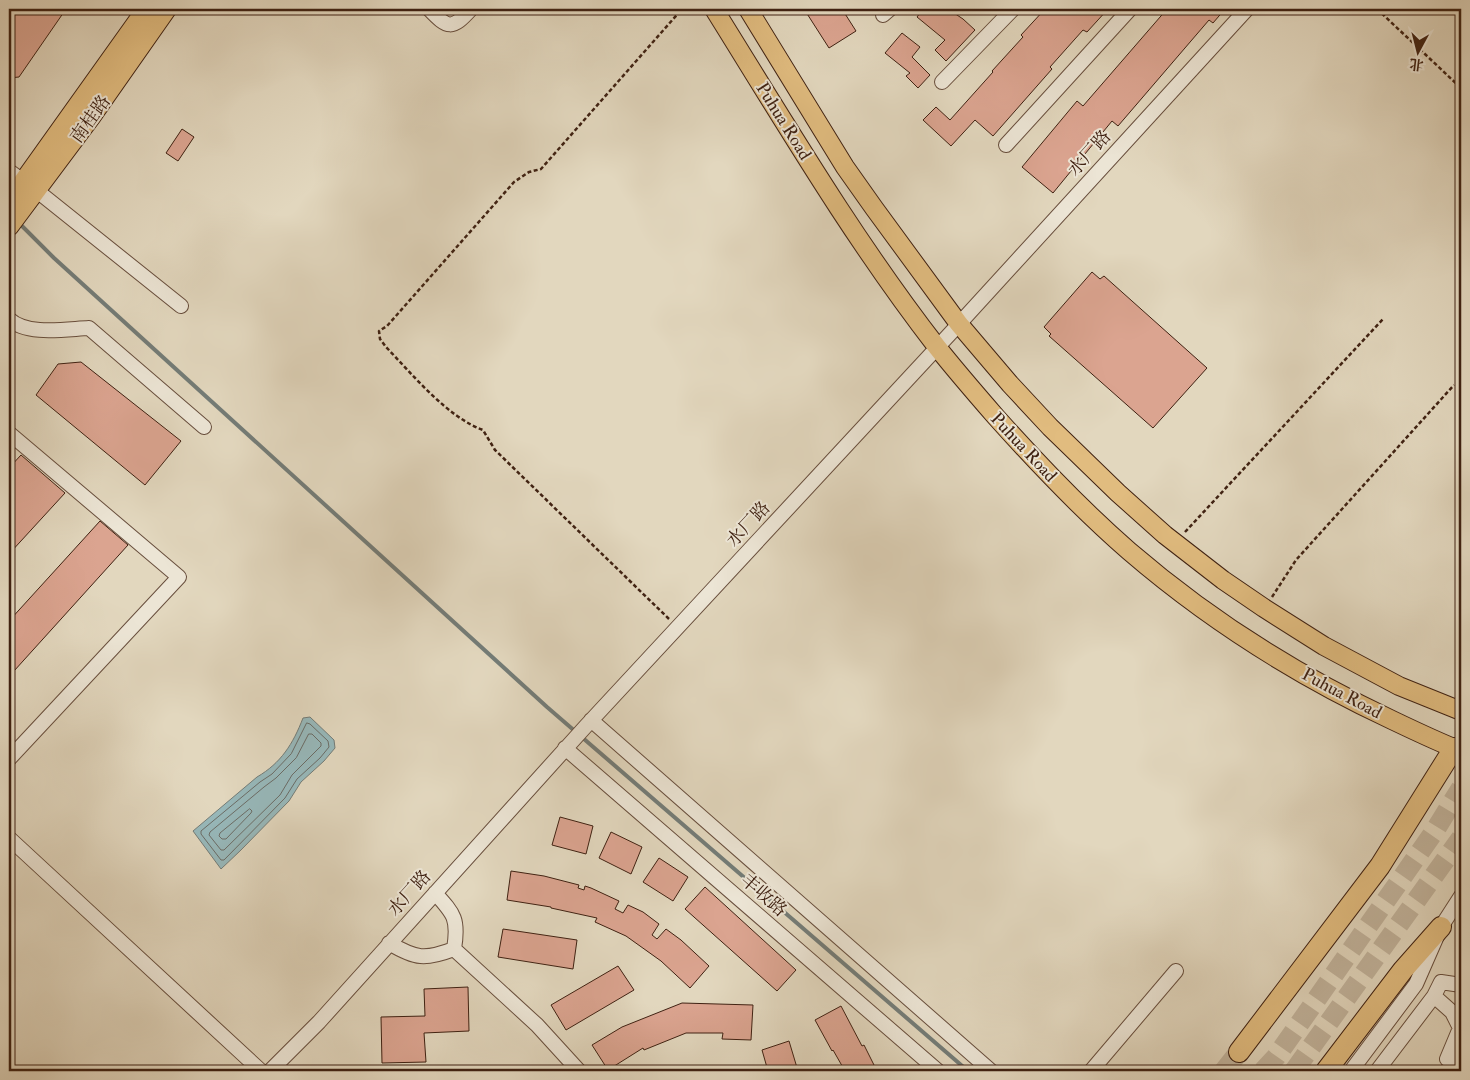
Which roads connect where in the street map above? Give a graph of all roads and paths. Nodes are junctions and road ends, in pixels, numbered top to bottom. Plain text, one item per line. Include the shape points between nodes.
1 (146, 9) edge
2 (167, 9) edge
3 (429, 9) edge
4 (470, 9) edge
5 (682, 9) edge
6 (714, 9) edge
7 (748, 9) edge
8 (1013, 9) edge
9 (1130, 9) edge
10 (1247, 9) edge
11 (1377, 9) edge
12 (942, 82) dead end
13 (1461, 88) edge
14 (1006, 144) dead end
15 (9, 171) edge
16 (30, 186) junction
17 (14, 203) edge
18 (10, 225) edge
19 (181, 306) dead end
20 (9, 319) edge
21 (1382, 319) dead end
22 (960, 324) junction
23 (937, 347) junction
24 (1454, 385) dead end
25 (204, 428) dead end
26 (9, 433) edge
27 (1175, 542) junction
28 (1264, 608) junction
29 (678, 627) junction
30 (1461, 711) edge
31 (588, 723) junction
32 (569, 743) junction
33 (1459, 744) edge
34 (9, 759) edge
35 (9, 838) edge
36 (434, 893) junction
37 (1461, 896) edge
38 (1441, 927) junction
39 (389, 943) junction
40 (454, 949) junction
41 (1176, 971) dead end
42 (1461, 985) edge
43 (1434, 996) junction
44 (1239, 1052) tunnel mouth
45 (1461, 1064) edge
46 (261, 1071) edge
47 (270, 1071) edge
48 (578, 1071) edge
49 (938, 1071) edge
50 (991, 1071) edge
51 (1091, 1071) edge
52 (1326, 1071) edge
53 (1351, 1071) edge
54 (1377, 1071) edge

1 - 16 main road, 南桂路
2 - 16 main road, 南桂路 via 109,93
3 - 4 street via 448,24 461,20
5 - 29 path via 541,169 529,172 514,182 379,332 386,347 444,406 483,430 494,450
6 - 23 main road, Puhua Road via 840,210
7 - 22 main road, Puhua Road via 845,167
8 - 12 street
9 - 14 street
10 - 22 street, 水厂路
11 - 13 path
15 - 16 street
16 - 17 main road, 南桂路
16 - 19 street
17 - 18 main road, 南桂路
20 - 25 street via 24,328 39,330 89,328
21 - 27 path
22 - 23 street, 水厂路
22 - 27 main road, Puhua Road via 1050,427 1118,493
23 - 29 street, 水厂路
23 - 33 main road, Puhua Road via 1066,492 1130,552 1201,608 1345,698
24 - 28 path via 1296,560
26 - 34 street via 179,577
27 - 28 main road, Puhua Road
28 - 30 main road, Puhua Road via 1324,646 1399,686
29 - 31 street, 水厂路
31 - 32 street, 水厂路
31 - 50 street
32 - 36 street, 水厂路
32 - 49 street, 丰收路
33 - 44 highway via 1380,866
35 - 46 street
36 - 39 street, 水厂路
36 - 40 street via 455,920
37 - 38 street
38 - 52 highway via 1403,970
38 - 53 street via 1416,984
39 - 40 street via 420,956 436,956
39 - 47 street, 水厂路 via 319,1022
40 - 48 street via 537,1025
41 - 51 street
42 - 43 street via 1441,982
43 - 45 street via 1452,1012 1460,1028 1448,1059
43 - 54 street

